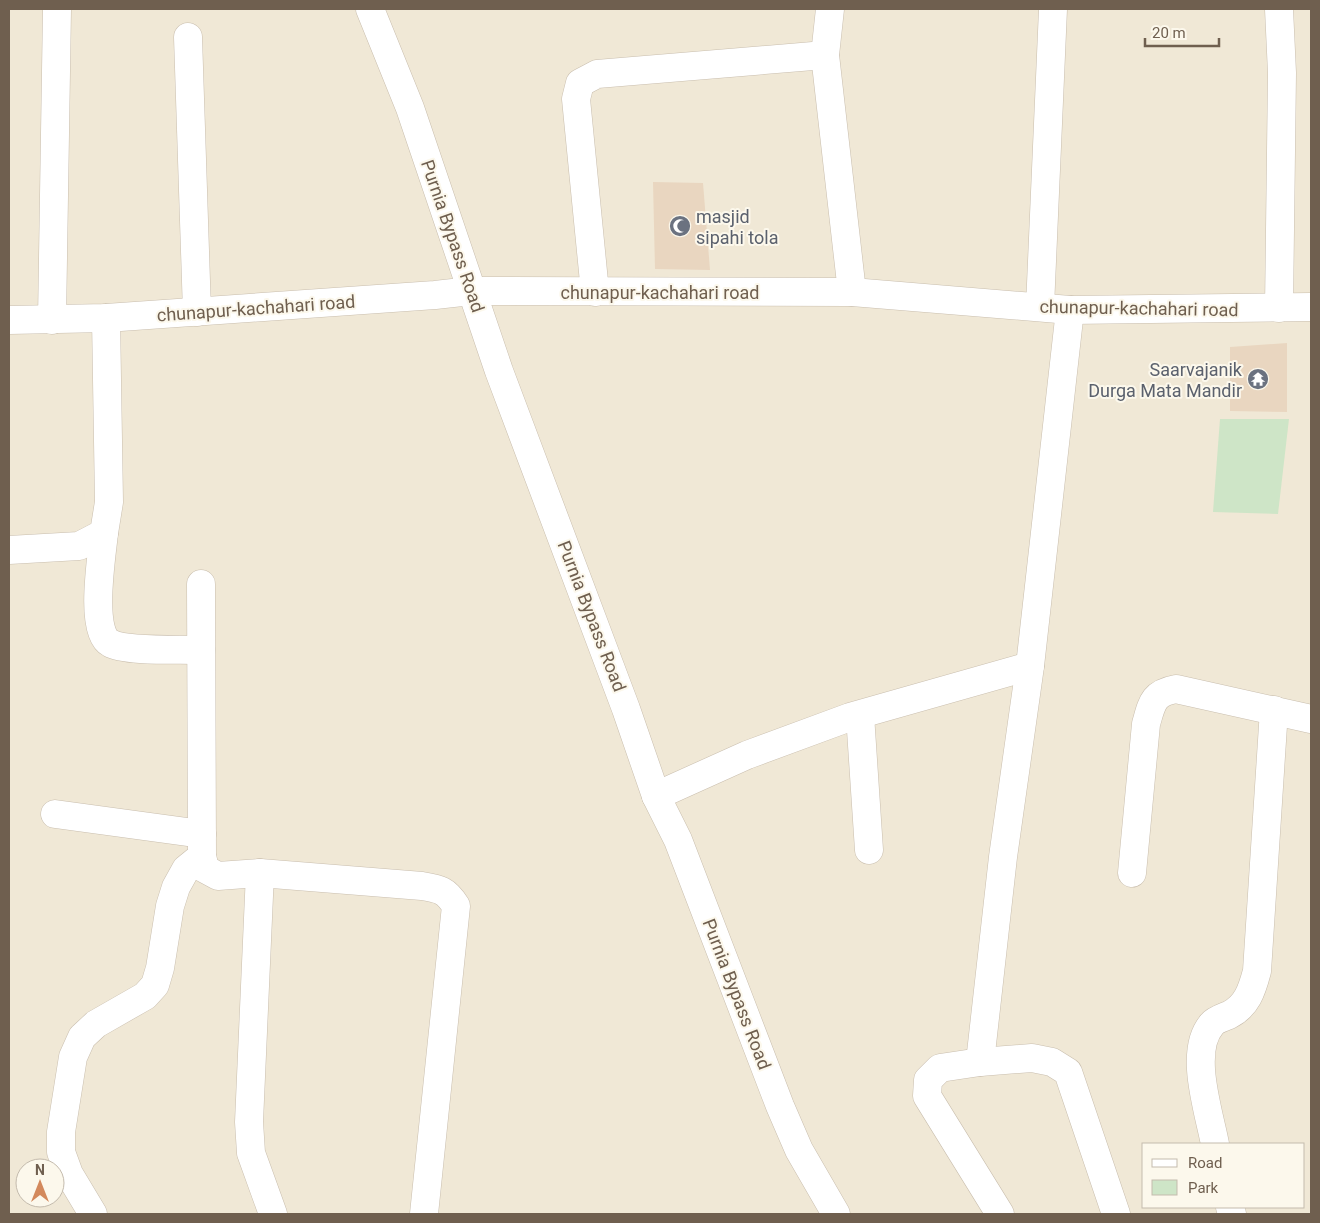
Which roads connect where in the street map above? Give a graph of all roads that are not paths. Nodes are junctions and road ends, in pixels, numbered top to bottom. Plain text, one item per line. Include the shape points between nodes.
1 (57, 9) edge
2 (370, 9) edge
3 (830, 9) edge
4 (1053, 9) edge
5 (1279, 9) edge
6 (188, 37) dead end
7 (825, 55) junction
8 (471, 291) junction
9 (595, 292) junction
10 (852, 292) junction
11 (1040, 307) junction
12 (1311, 307) edge
13 (1279, 308) junction
14 (1070, 310) junction
15 (197, 312) junction
16 (106, 318) junction
17 (9, 320) edge
18 (52, 320) junction
19 (104, 532) junction
20 (9, 550) edge
21 (201, 584) dead end
22 (201, 650) junction
23 (1030, 666) junction
24 (1274, 710) junction
25 (860, 715) junction
26 (1311, 719) edge
27 (656, 796) junction
28 (55, 814) dead end
29 (202, 845) junction
30 (868, 850) dead end
31 (260, 873) junction
32 (1132, 874) dead end
33 (980, 1062) junction
34 (1215, 1143) edge
35 (93, 1214) edge
36 (273, 1214) edge
37 (424, 1214) edge
38 (836, 1214) edge
39 (1000, 1214) edge
40 (1116, 1214) edge

1 - 18 street
2 - 8 street, Purnia Bypass Road via 410,108
3 - 7 street
4 - 11 street
5 - 13 street via 1282,73
6 - 15 street
7 - 9 street via 597,74 580,82 576,99
7 - 10 street
8 - 9 street, chunapur-kachahari road
8 - 15 street, chunapur-kachahari road
8 - 27 street, Purnia Bypass Road
9 - 10 street, chunapur-kachahari road
10 - 11 street, chunapur-kachahari road
11 - 14 street, chunapur-kachahari road
12 - 13 street, chunapur-kachahari road
13 - 14 street, chunapur-kachahari road
14 - 23 street
15 - 16 street, chunapur-kachahari road
16 - 18 street, chunapur-kachahari road
16 - 19 street via 109,502
17 - 18 street, chunapur-kachahari road
19 - 20 street via 80,546
19 - 22 street via 98,619 102,635 109,643 129,647
21 - 22 street
22 - 29 street
23 - 25 street
23 - 33 street via 1003,857
24 - 26 street
24 - 32 street via 1176,689 1162,692 1157,697 1146,724
24 - 34 street via 1257,972 1240,1009 1212,1023 1204,1037 1199,1058
25 - 27 street via 747,755
25 - 30 street
27 - 38 street, Purnia Bypass Road via 678,840 780,1106 799,1150
28 - 29 street
29 - 31 street via 205,869 218,876
29 - 35 street via 176,887 155,985 145,996 96,1024 82,1037 73,1057 61,1132 61,1152
31 - 36 street via 248,1122 252,1153
31 - 37 street via 439,889 449,895 456,906
33 - 39 street via 940,1068 928,1080 928,1096
33 - 40 street via 1032,1058 1052,1062 1068,1072

